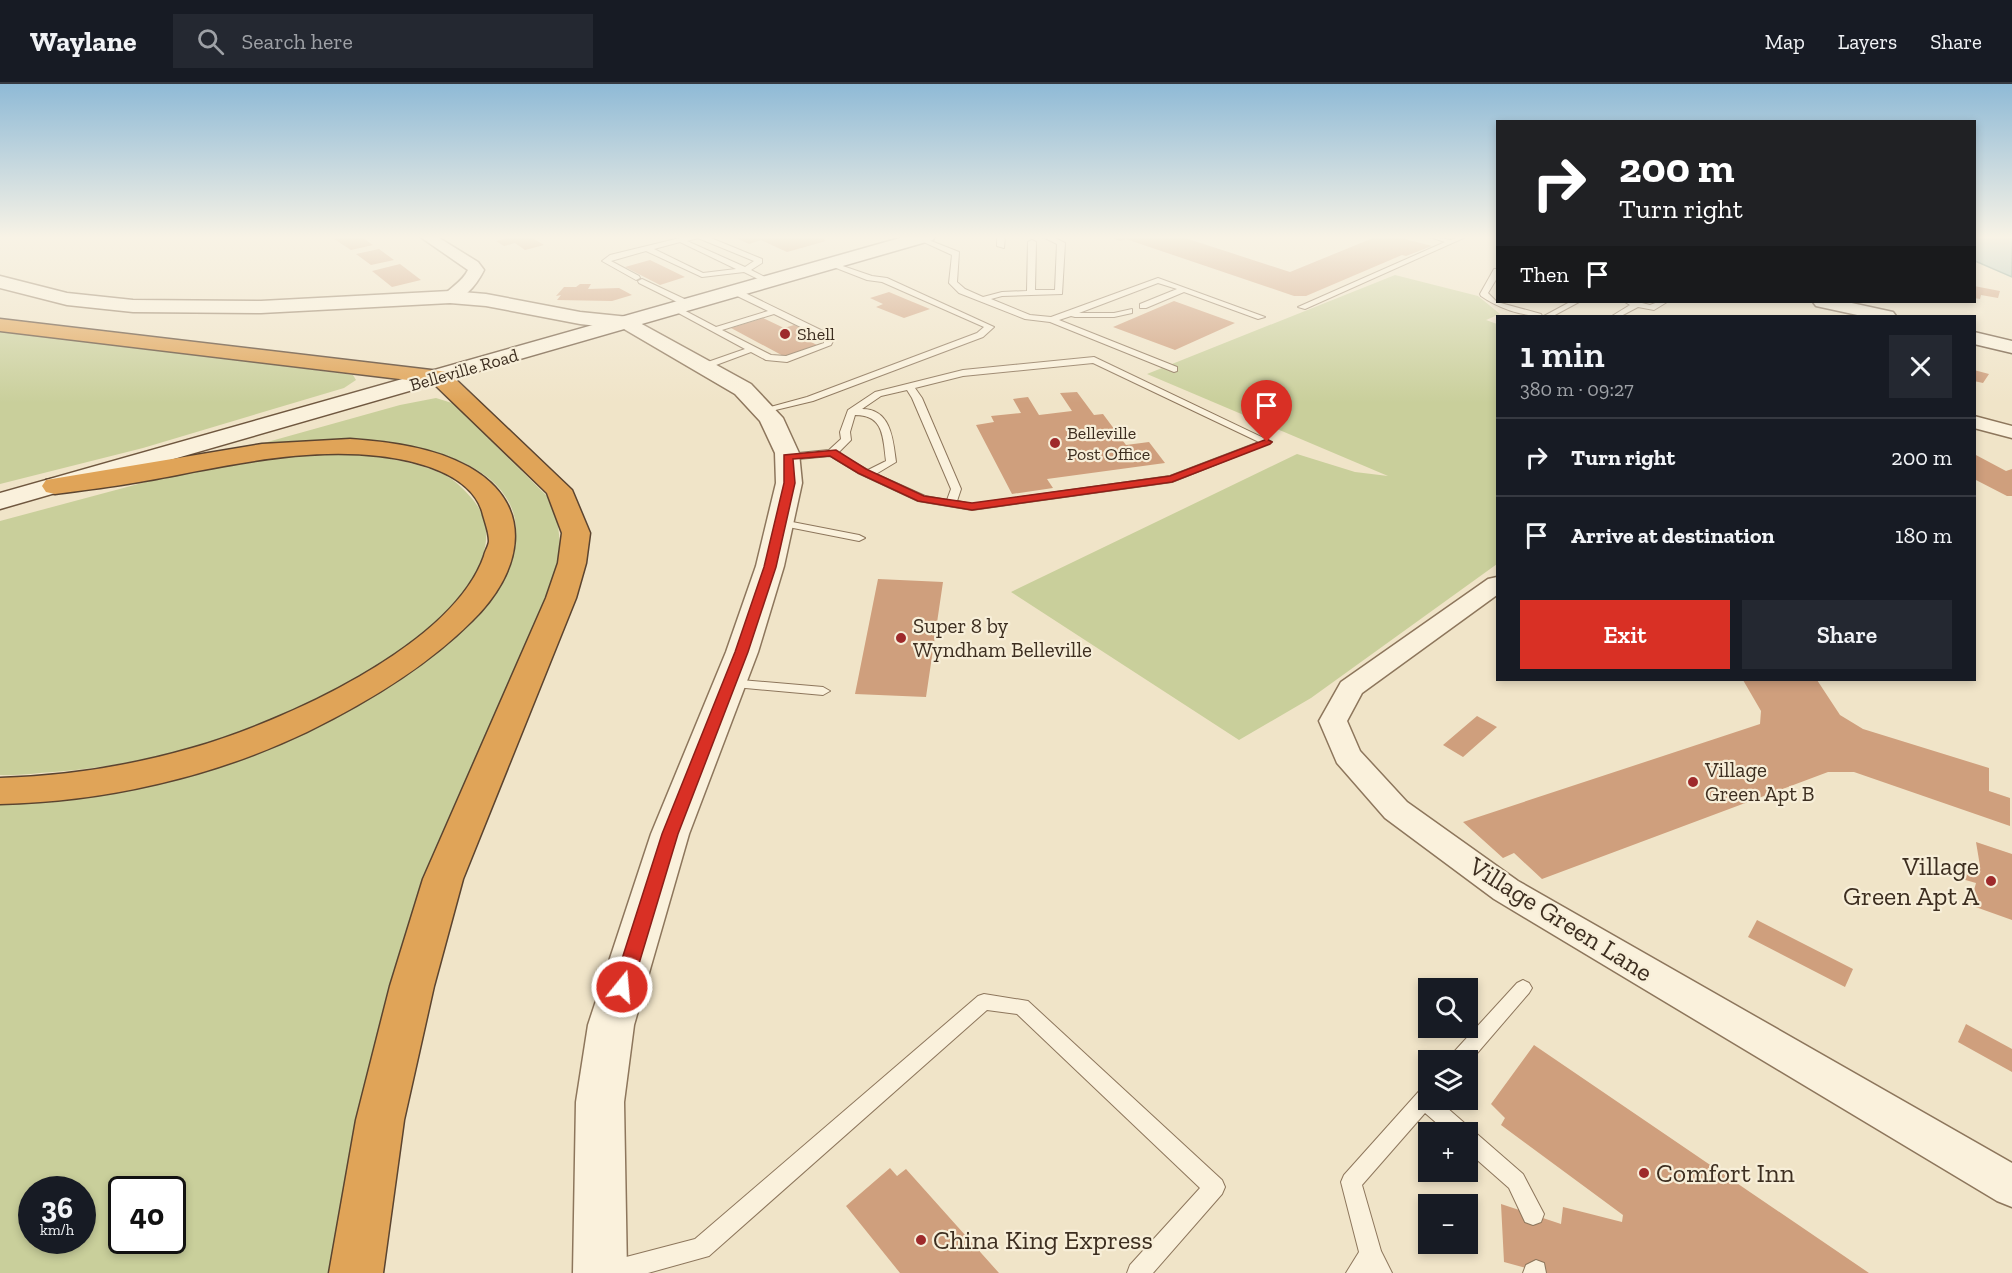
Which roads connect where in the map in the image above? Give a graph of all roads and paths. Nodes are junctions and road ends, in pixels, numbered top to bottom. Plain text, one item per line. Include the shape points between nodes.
1 (37, 291) edge
2 (457, 291) edge
3 (659, 291) edge
4 (912, 291) edge
5 (963, 291) edge
6 (997, 291) edge
7 (1020, 291) edge
8 (1059, 291) edge
9 (1127, 291) edge
10 (1179, 291) edge
11 (1192, 291) edge
12 (1338, 291) edge
13 (1485, 291) edge
14 (736, 292) joint
15 (1031, 293) joint
16 (450, 297) junction
17 (983, 299) junction
18 (1496, 303) edge
19 (1496, 303) edge
20 (1573, 303) edge
21 (1633, 303) edge
22 (1661, 303) edge
23 (1827, 303) edge
24 (1143, 306) dead end
25 (683, 307) junction
26 (1302, 307) dead end
27 (775, 311) junction
28 (1129, 311) dead end
29 (1067, 314) junction
30 (1535, 315) edge
31 (1550, 315) edge
32 (1617, 315) edge
33 (1871, 315) edge
34 (1261, 317) dead end
35 (1052, 320) junction
36 (629, 323) junction
37 (0, 325) edge
38 (715, 330) junction
39 (1976, 338) edge
40 (2012, 347) edge
41 (752, 350) junction
42 (705, 366) junction
43 (1174, 369) dead end
44 (440, 377) junction
45 (908, 385) junction
46 (766, 411) junction
47 (851, 412) junction
48 (1976, 423) edge
49 (2012, 432) edge
50 (832, 453) junction
51 (788, 457) junction
52 (868, 474) junction
53 (55, 486) junction
54 (0, 501) edge
55 (951, 504) junction
56 (782, 523) junction
57 (859, 538) dead end
58 (1496, 585) edge
59 (729, 683) junction
60 (823, 691) dead end
61 (0, 791) edge
62 (1523, 988) dead end
63 (1468, 1050) edge
64 (1418, 1107) edge
65 (1438, 1110) edge
66 (1451, 1122) edge
67 (1478, 1148) edge
68 (2012, 1186) edge
69 (1533, 1214) dead end
70 (1376, 1264) edge
71 (356, 1273) edge
72 (600, 1273) edge
73 (607, 1273) edge
74 (1138, 1273) edge
75 (1357, 1273) edge

1 - 16 street via 67,299 168,308
2 - 16 street
3 - 25 lane
4 - 46 lane via 990,327 980,335 810,399
5 - 17 lane
6 - 17 lane
7 - 15 lane
8 - 15 lane
9 - 29 lane
10 - 24 lane
11 - 34 lane
12 - 26 lane
13 - 19 lane
14 - 25 street, Belleville Road
14 - 27 lane
16 - 36 street
17 - 35 lane via 1028,317
18 - 30 lane
20 - 31 lane
21 - 22 lane via 1651,308
21 - 32 lane
23 - 33 street
25 - 36 street, Belleville Road
25 - 38 lane
27 - 38 lane
27 - 41 lane via 826,336 827,345 778,360
28 - 29 lane via 1114,315
29 - 35 lane
35 - 43 lane
36 - 42 street
36 - 44 street, Belleville Road
37 - 44 highway
38 - 41 lane
39 - 40 street
41 - 42 lane
42 - 46 street via 743,389
44 - 53 street, Belleville Road
44 - 71 highway via 559,490 576,533 561,598 443,879 380,1120
45 - 47 lane via 878,394
45 - 55 lane via 956,489
45 - 55 lane via 963,373 1094,360 1267,442 1172,479 1000,505
46 - 51 street via 781,435
47 - 50 lane via 846,440
47 - 52 lane via 869,412 881,419 888,438 891,462
48 - 49 street
50 - 51 lane
50 - 52 lane
51 - 56 street via 789,483
52 - 55 lane via 922,499
53 - 54 street, Belleville Road
53 - 61 highway via 268,451 332,446 379,448 421,457 458,471 486,492 502,518 501,548 492,574 450,628 376,681 327,707 263,737 195,760 130,776
56 - 57 lane
56 - 59 street
58 - 68 street, Village Green Lane via 1352,688 1333,721 1347,756 1396,810 1506,890
59 - 60 lane
59 - 72 street via 670,834 611,1025 600,1102
62 - 63 lane
64 - 70 lane via 1351,1182
65 - 66 lane
67 - 69 lane via 1516,1181
70 - 75 lane
73 - 74 lane via 701,1248 984,1002 1023,1007 1215,1187

